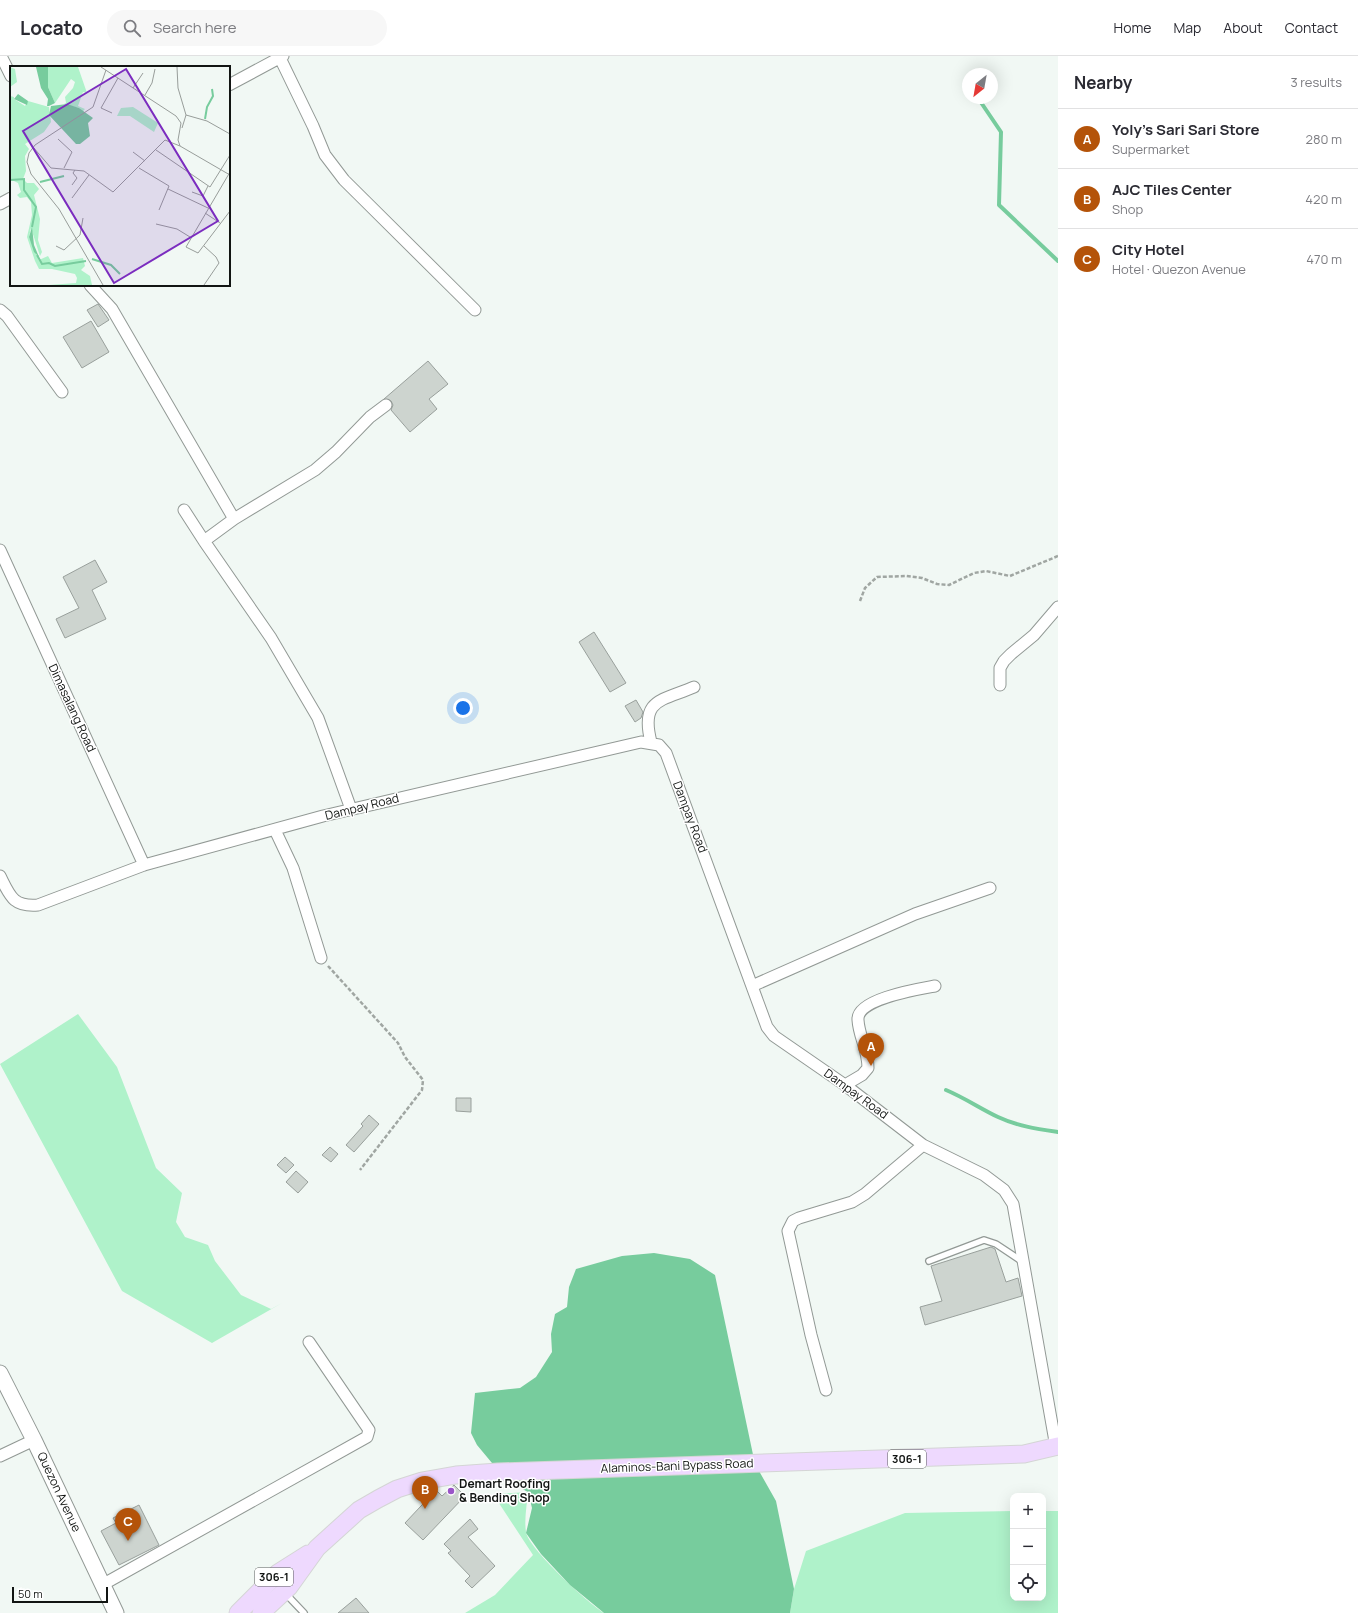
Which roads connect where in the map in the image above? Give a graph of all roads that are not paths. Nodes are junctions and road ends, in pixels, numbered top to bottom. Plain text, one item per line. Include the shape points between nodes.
1 (1, 56) edge
2 (281, 57) edge
3 (10, 74) edge
4 (230, 84) edge
5 (10, 199) edge
6 (0, 204) edge
7 (91, 286) edge
8 (0, 310) edge
9 (475, 310) dead end
10 (62, 392) dead end
11 (386, 405) dead end
12 (184, 510) dead end
13 (234, 519) junction
14 (204, 541) junction
15 (0, 550) edge
16 (1058, 607) edge
17 (1000, 685) dead end
18 (694, 687) dead end
19 (651, 742) junction
20 (351, 809) junction
21 (275, 830) junction
22 (144, 865) junction
23 (0, 876) edge
24 (990, 888) dead end
25 (321, 958) road end
26 (752, 986) junction
27 (936, 986) dead end
28 (845, 1085) junction
29 (923, 1145) junction
30 (929, 1261) dead end
31 (1024, 1263) junction
32 (309, 1342) dead end
33 (0, 1373) edge
34 (826, 1390) dead end
35 (34, 1440) junction
36 (1057, 1447) edge
37 (0, 1456) edge
38 (317, 1548) junction
39 (102, 1585) junction
40 (284, 1591) junction
41 (116, 1613) edge
42 (238, 1613) edge
43 (262, 1613) edge
44 (304, 1613) edge

1 - 3 street
2 - 4 street
2 - 9 street via 325,155 344,180
5 - 6 street
7 - 13 street via 112,309
8 - 10 street via 8,316
11 - 13 street via 315,470
12 - 14 street
13 - 14 street
14 - 20 street via 271,638 318,718
15 - 22 street, Dimasalang Road
16 - 17 street via 1034,635 1004,661 1000,668
18 - 19 street via 652,706 648,714
19 - 20 street, Dampay Road via 641,742
19 - 26 street, Dampay Road via 660,745 666,753
20 - 21 street, Dampay Road
21 - 22 street, Dampay Road
21 - 25 street via 293,868
22 - 23 street, Dampay Road via 38,905 28,906 18,903 11,897
24 - 26 street via 915,914
26 - 28 street, Dampay Road via 774,1036
27 - 28 street via 896,995 860,1010 857,1017 867,1051 868,1068 862,1075
28 - 29 street, Dampay Road
29 - 31 street, Dampay Road via 984,1175 1004,1190 1013,1204
29 - 34 street via 859,1198 798,1218 788,1230 811,1336
30 - 31 lane via 984,1240 996,1244
31 - 36 street, Dampay Road
32 - 39 street via 369,1430 367,1437
33 - 35 main road, Quezon Avenue
35 - 37 street
35 - 39 main road, Quezon Avenue
36 - 38 main road, Alaminos-Bani Bypass Road / 306-1 via 1024,1454 456,1475 422,1481 397,1489 359,1510
38 - 40 main road, Alaminos-Bani Bypass Road / 306-1
38 - 42 main road, Alaminos-Bani Bypass Road / 306-1 via 278,1573
39 - 41 main road, Quezon Avenue
40 - 43 main road, Alaminos-Bani Bypass Road / 306-1
40 - 44 lane

